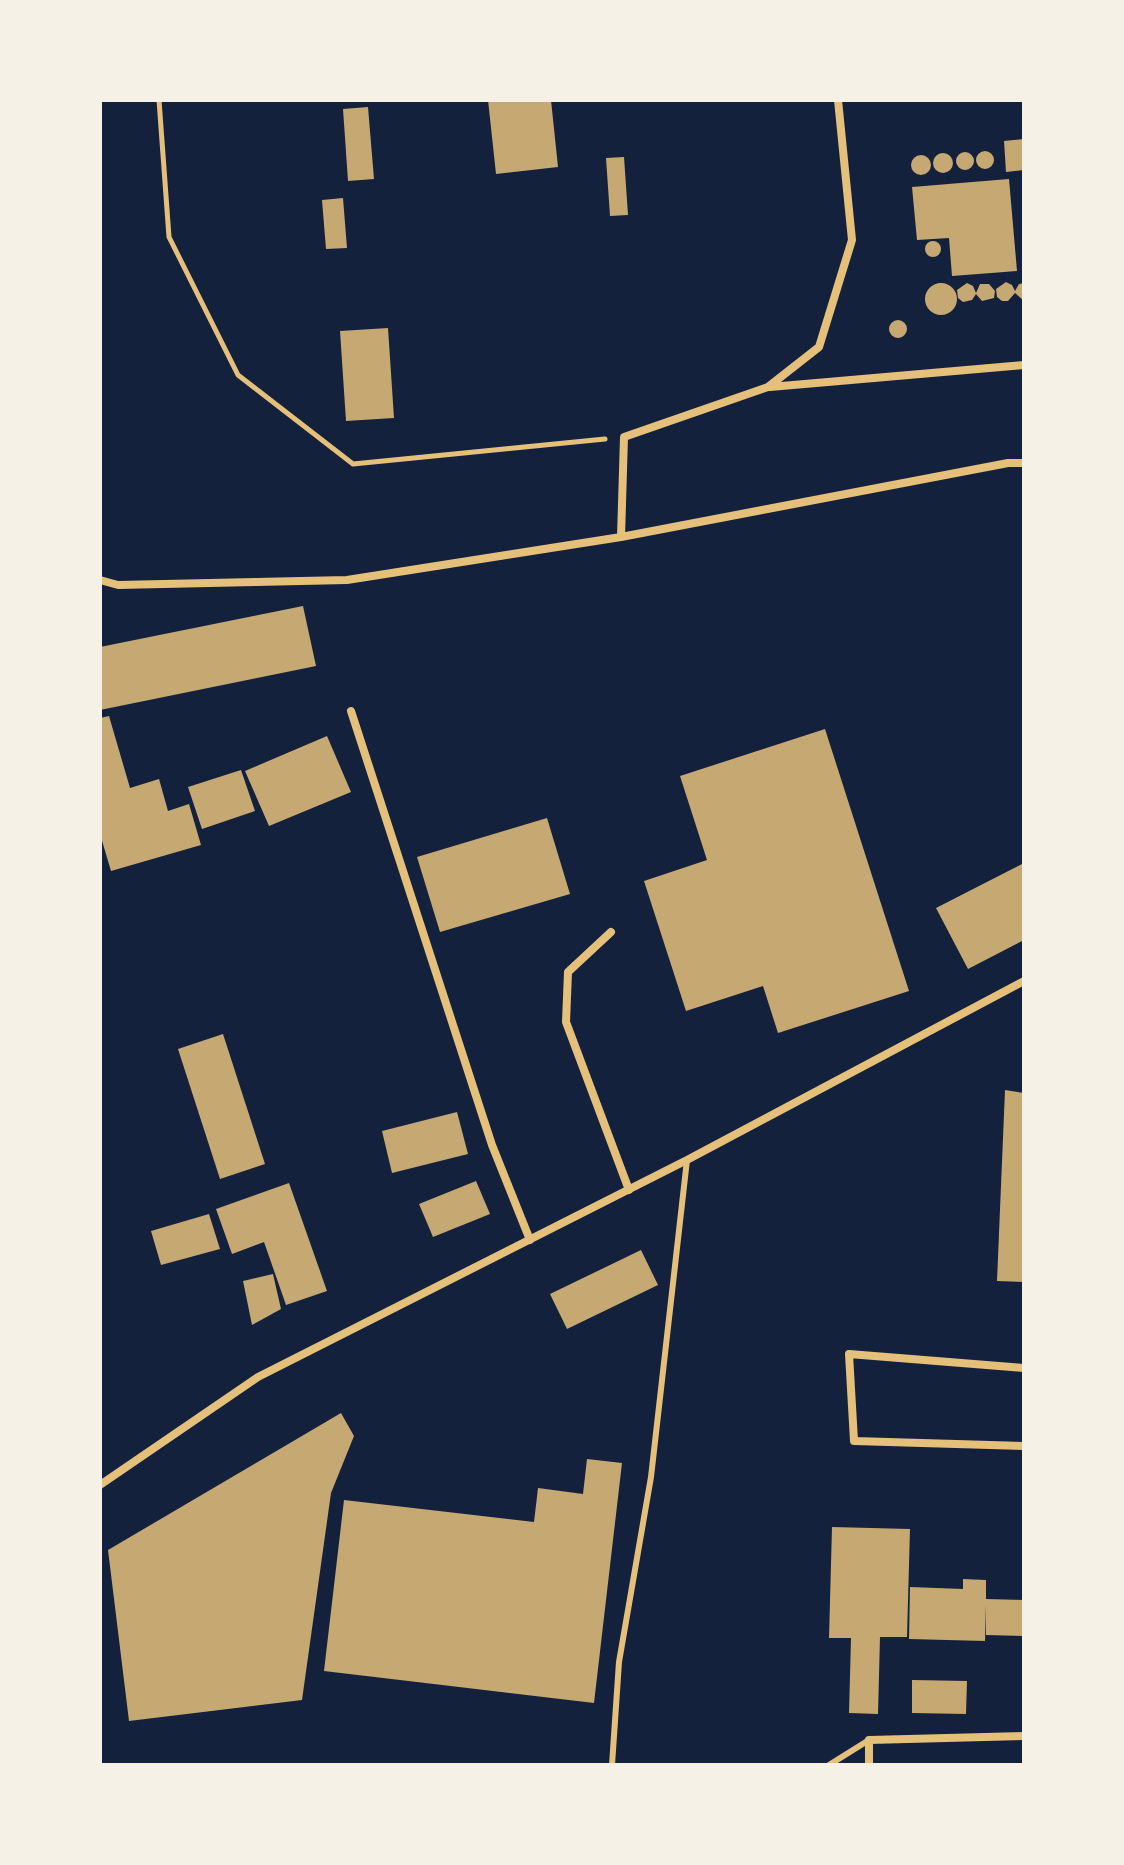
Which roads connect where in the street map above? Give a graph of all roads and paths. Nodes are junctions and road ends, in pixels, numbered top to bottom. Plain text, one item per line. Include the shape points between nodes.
1 (159, 100) edge
2 (838, 100) edge
3 (1024, 365) edge
4 (768, 387) junction
5 (624, 437) junction
6 (1024, 463) edge
7 (621, 537) junction
8 (100, 580) edge
9 (351, 711) dead end
10 (611, 932) dead end
11 (1024, 981) edge
12 (687, 1160) junction
13 (629, 1190) junction
14 (530, 1240) junction
15 (1024, 1368) edge
16 (1024, 1446) edge
17 (100, 1485) edge
18 (1024, 1736) edge
19 (869, 1740) junction
20 (612, 1765) edge
21 (829, 1765) edge
22 (869, 1765) edge

1 - 5 path via 169,237 238,375 353,464
2 - 4 street via 852,240 819,347
3 - 4 street
4 - 5 street
5 - 7 street
6 - 7 street
7 - 8 street via 347,580 118,585
9 - 14 street via 492,1145
10 - 13 street via 568,972 566,1022
11 - 12 street
12 - 13 street
12 - 20 lane via 651,1477 619,1662
13 - 14 street
14 - 17 street via 258,1377
15 - 16 street via 849,1354 854,1441
18 - 19 street
19 - 21 lane
19 - 22 street

